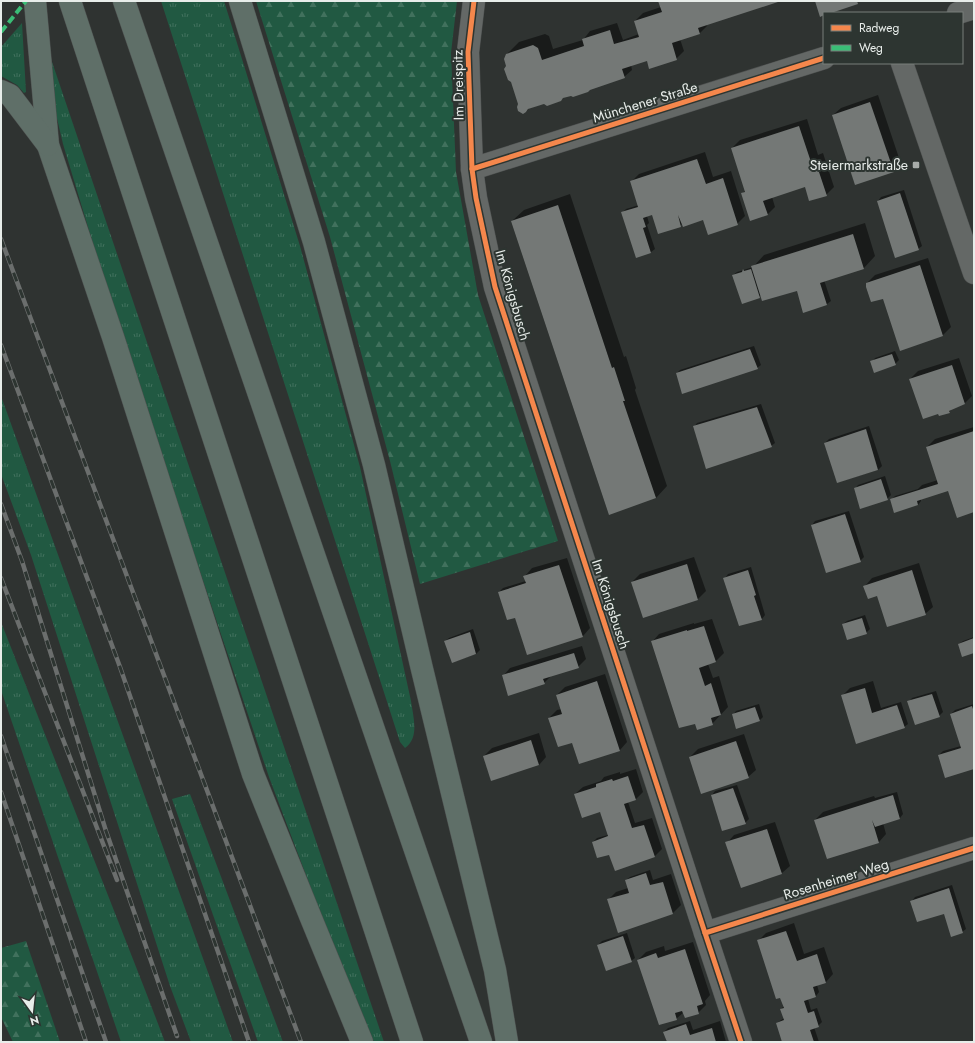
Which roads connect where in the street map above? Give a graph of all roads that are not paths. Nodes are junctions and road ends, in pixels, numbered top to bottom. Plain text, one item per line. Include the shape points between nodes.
1 (35, 1) edge
2 (70, 1) edge
3 (124, 1) edge
4 (240, 1) edge
5 (474, 1) edge
6 (974, 8) edge
7 (961, 12) edge
8 (823, 58) edge
9 (902, 64) edge
10 (1, 91) edge
11 (48, 145) junction
12 (472, 169) junction
13 (974, 273) edge
14 (974, 848) edge
15 (704, 932) junction
16 (362, 1042) edge
17 (412, 1042) edge
18 (481, 1042) edge
19 (507, 1042) edge
20 (741, 1042) edge

1 - 11 highway
2 - 17 highway
3 - 18 highway
4 - 19 highway via 314,242 374,465 495,970
5 - 12 street, Im Dreispitz via 468,52
6 - 7 street
8 - 12 street, Münchener Straße
9 - 13 street
10 - 11 highway via 10,95
11 - 16 highway via 113,337 253,774
12 - 15 street, Im Königsbusch via 496,287
14 - 15 street, Rosenheimer Weg
15 - 20 street, Im Königsbusch

